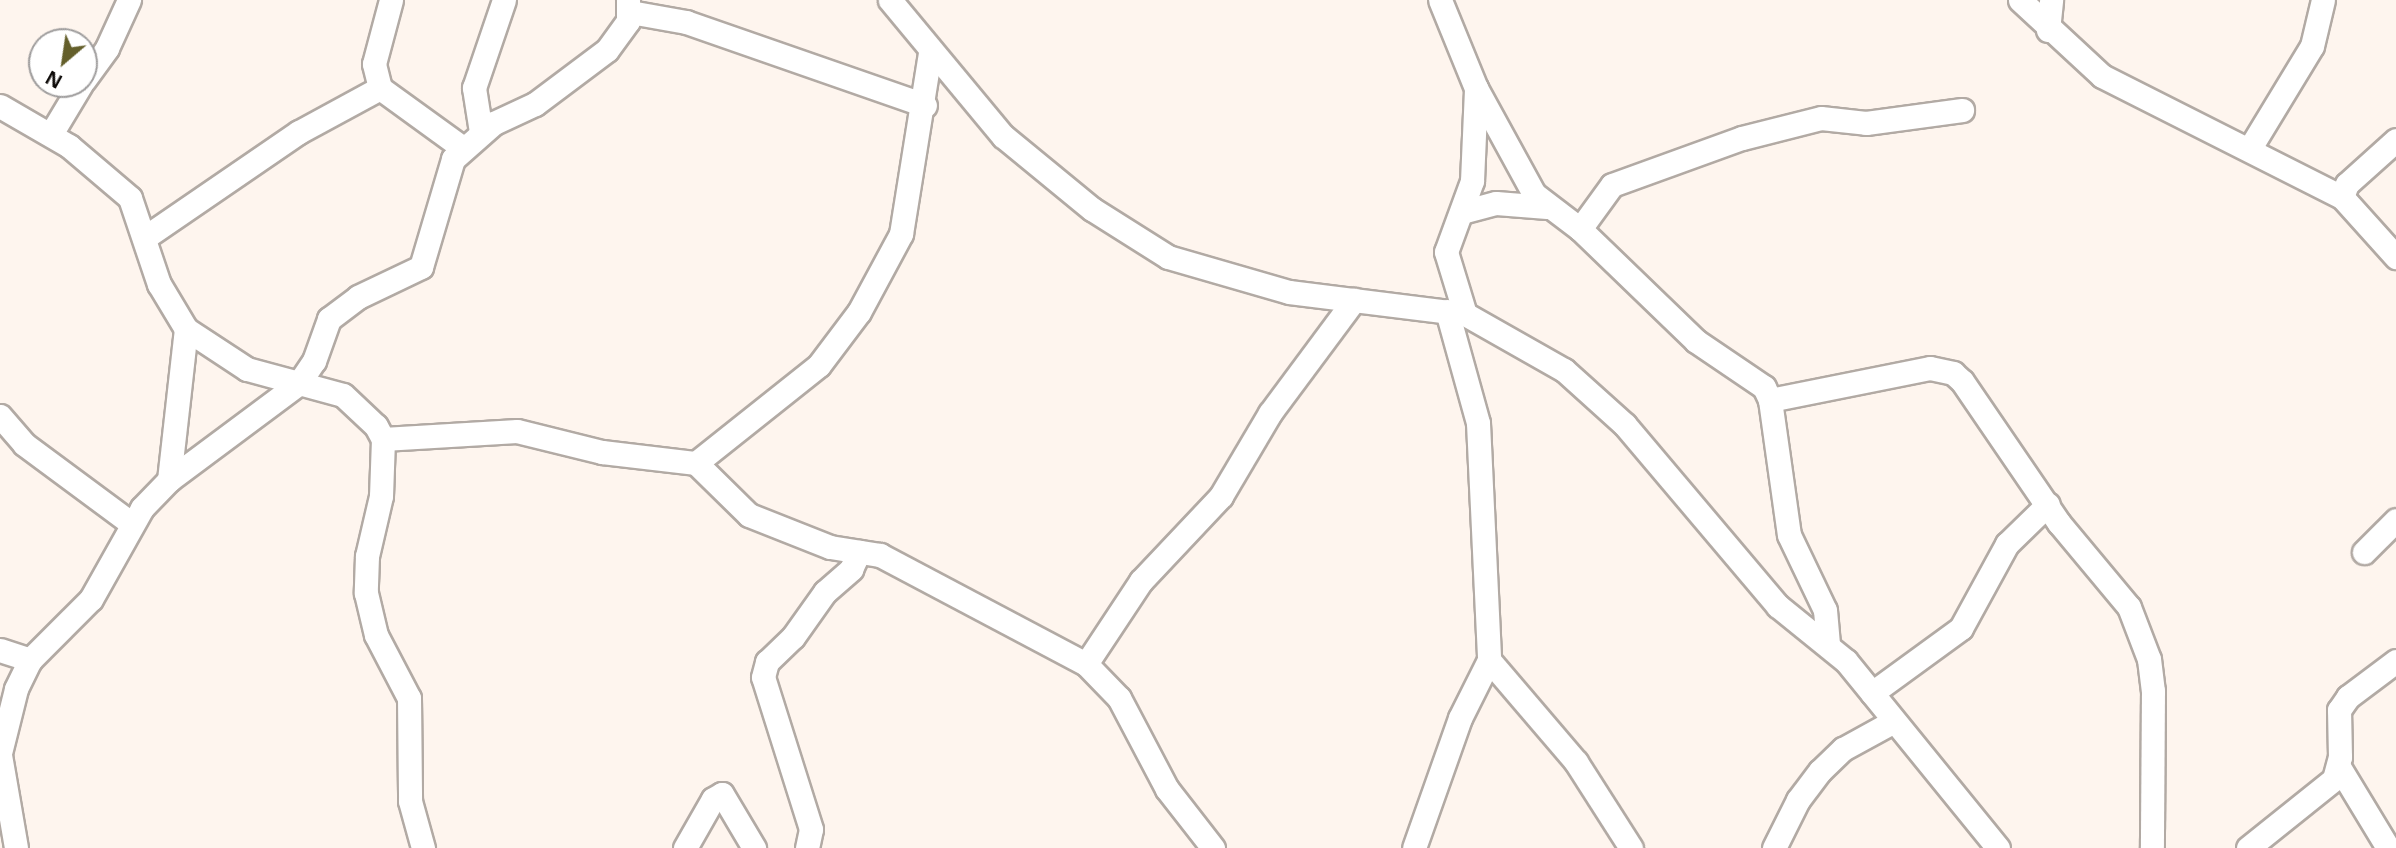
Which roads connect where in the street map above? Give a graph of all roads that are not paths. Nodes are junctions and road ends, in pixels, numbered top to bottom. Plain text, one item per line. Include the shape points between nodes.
1 (129, 0) edge
2 (391, 0) edge
3 (504, 0) edge
4 (1440, 0) edge
5 (2020, 0) edge
6 (2051, 0) edge
7 (2323, 0) edge
8 (894, 1) edge
9 (629, 6) edge
10 (2048, 30) junction
11 (930, 52) junction
12 (98, 60) edge
13 (380, 88) junction
14 (1476, 88) junction
15 (72, 98) edge
16 (925, 105) junction
17 (0, 106) edge
18 (1962, 110) dead end
19 (481, 132) junction
20 (51, 134) junction
21 (2396, 140) edge
22 (463, 148) junction
23 (2250, 148) junction
24 (2342, 197) junction
25 (1547, 207) junction
26 (1462, 212) junction
27 (1580, 229) junction
28 (147, 236) junction
29 (2396, 257) edge
30 (1354, 300) junction
31 (1456, 312) junction
32 (186, 329) junction
33 (299, 383) junction
34 (1770, 400) junction
35 (0, 416) edge
36 (383, 439) junction
37 (696, 463) junction
38 (169, 480) junction
39 (2048, 504) junction
40 (2396, 520) edge
41 (132, 524) junction
42 (859, 552) junction
43 (2364, 552) dead end
44 (1828, 646) junction
45 (0, 650) edge
46 (30, 660) junction
47 (1489, 660) junction
48 (2396, 661) edge
49 (1086, 664) junction
50 (1872, 693) junction
51 (1894, 721) junction
52 (0, 754) edge
53 (2339, 767) junction
54 (16, 848) edge
55 (423, 848) edge
56 (685, 848) edge
57 (754, 848) edge
58 (807, 848) edge
59 (1213, 848) edge
60 (1415, 848) edge
61 (1631, 848) edge
62 (1774, 848) edge
63 (1998, 848) edge
64 (2152, 848) edge
65 (2248, 848) edge
66 (2388, 848) edge

1 - 12 street
2 - 13 street via 374,64
3 - 19 street via 474,88
4 - 14 street
5 - 10 street
6 - 10 street
7 - 23 street via 2312,46
8 - 11 street
9 - 16 street
9 - 19 street via 607,50 535,104
10 - 23 street via 2130,93
11 - 16 street
11 - 30 street via 1003,136 1136,239 1200,270 1289,292
13 - 22 street
13 - 28 street via 299,132
14 - 25 street via 1524,181
14 - 26 street via 1472,181
15 - 20 street
16 - 37 street via 901,234 859,312 818,365
17 - 20 street
18 - 27 street via 1866,123 1821,118 1742,138 1612,185
19 - 22 street
20 - 28 street via 130,198
21 - 24 street via 2353,177
22 - 33 street via 444,176 426,260 414,273 358,297 328,319 314,361
23 - 24 street
24 - 29 street
25 - 26 street via 1496,204
25 - 27 street
26 - 31 street via 1446,252
27 - 34 street via 1696,341 1755,377
28 - 32 street via 159,284
30 - 31 street
30 - 49 street via 1270,413 1221,496 1141,581
31 - 44 street via 1528,347 1600,398 1778,606
31 - 47 street via 1478,423
32 - 33 street via 247,369
32 - 38 street
33 - 36 street via 354,403
33 - 38 street
34 - 39 street via 1930,368 1953,373
34 - 44 street via 1789,535 1825,610
35 - 41 street via 24,443
36 - 37 street via 517,430 602,452
36 - 55 street via 380,509 367,556 366,593 376,635 409,698 410,801
37 - 42 street via 749,515 830,547
38 - 41 street
39 - 50 street via 2007,544 1961,628
39 - 64 street via 2113,581 2149,659 2155,730
40 - 43 street
41 - 46 street via 91,599
42 - 49 street via 912,570
42 - 58 street via 851,569 825,592 793,638 767,662 763,677 811,829
44 - 50 street
45 - 46 street
46 - 52 street via 16,689
47 - 60 street via 1460,718
47 - 61 street via 1576,762
48 - 53 street via 2348,697 2339,710
49 - 59 street via 1119,698 1167,789
50 - 51 street
51 - 62 street via 1843,749 1820,771 1798,800
51 - 63 street
52 - 54 street
53 - 65 street via 2334,779
53 - 66 street
56 - 57 street via 713,799 722,794

